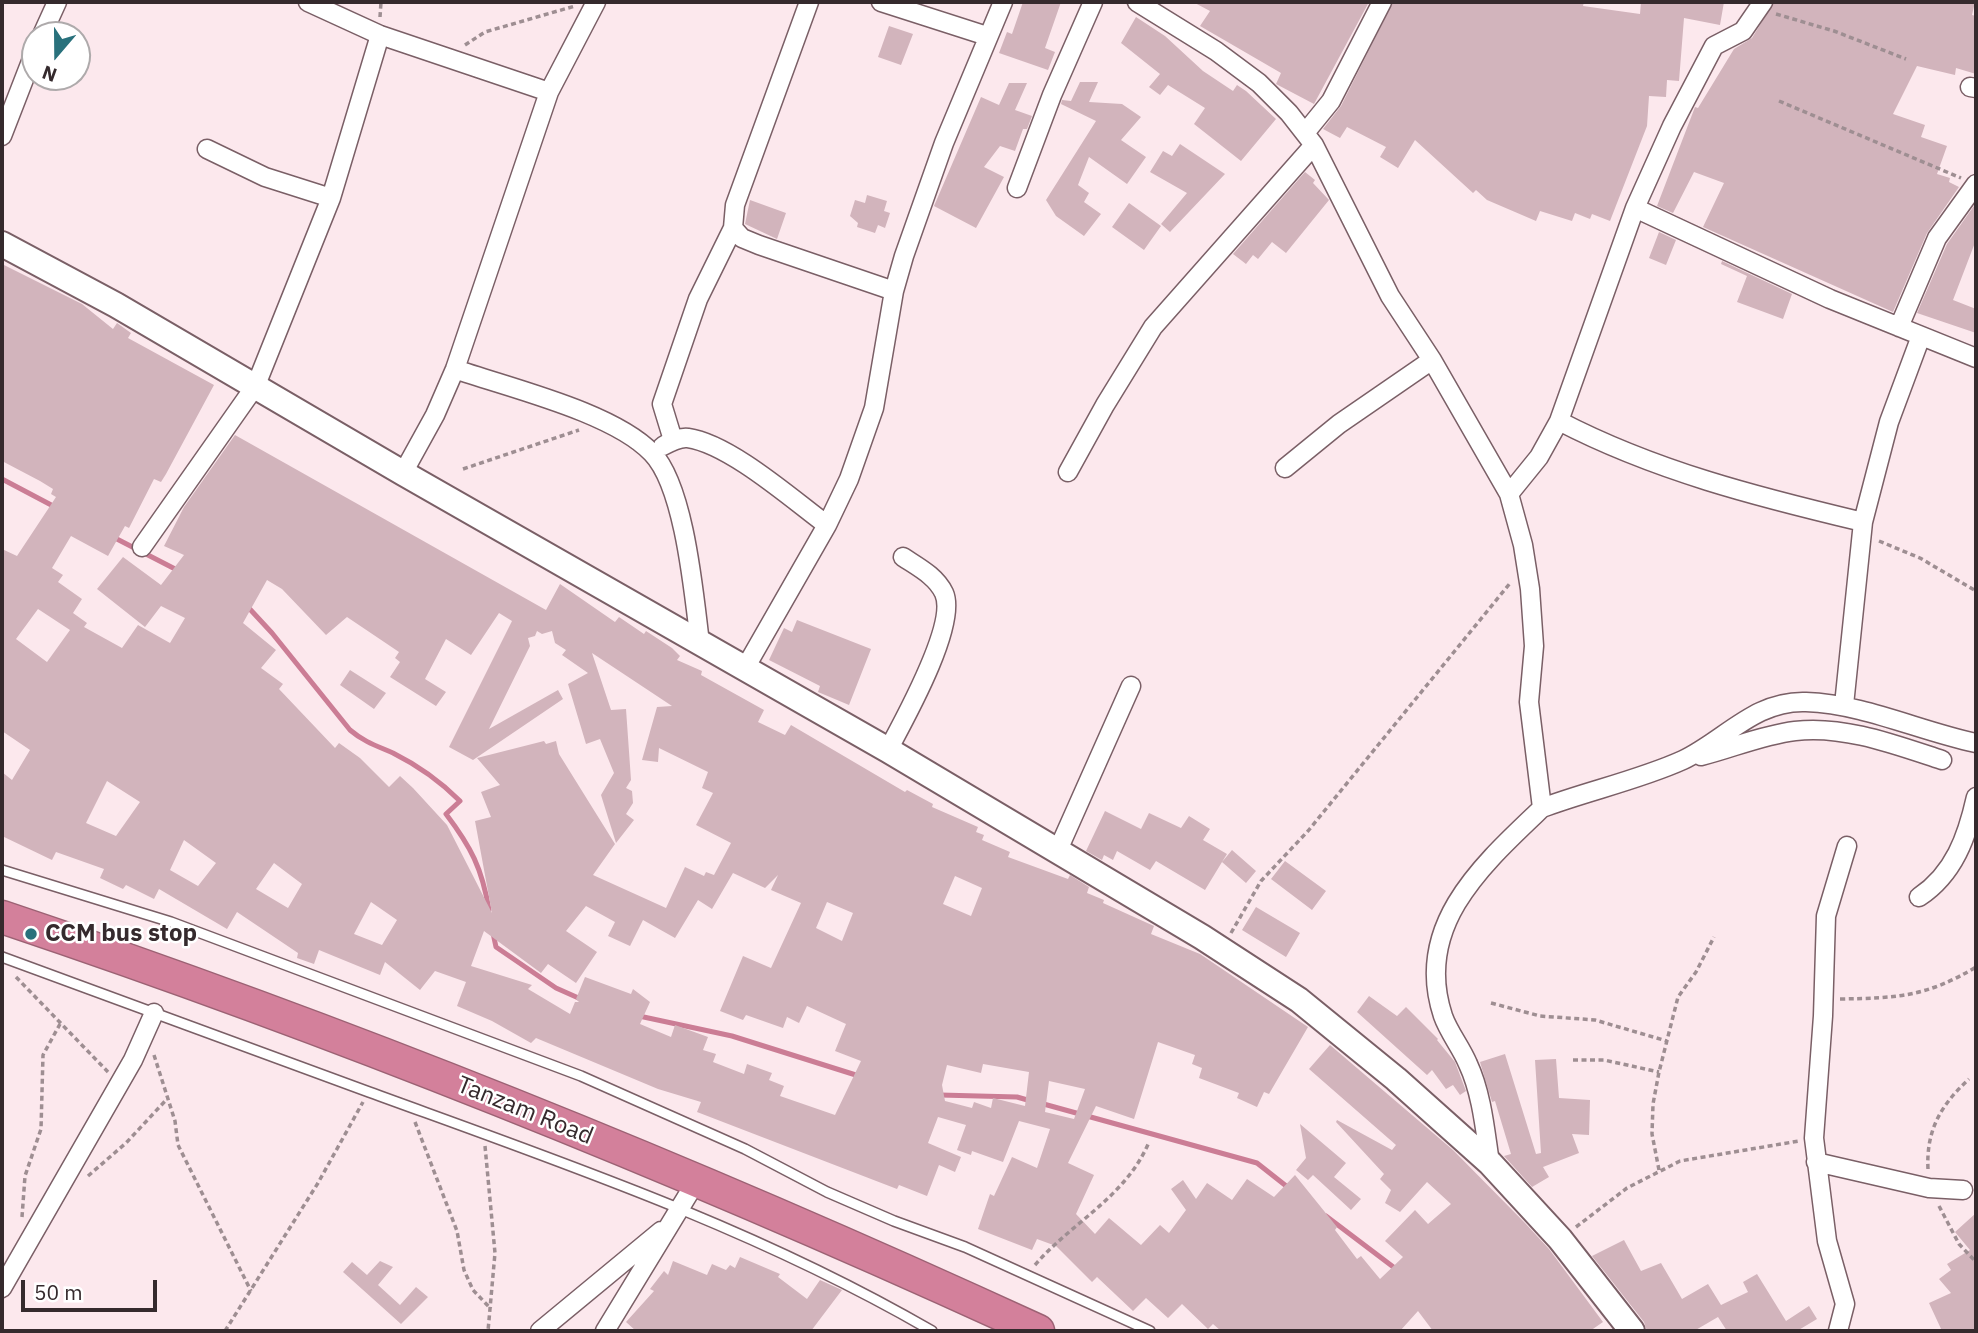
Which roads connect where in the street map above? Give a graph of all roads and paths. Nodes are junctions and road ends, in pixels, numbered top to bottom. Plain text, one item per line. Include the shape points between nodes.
1 (57, 2) edge
2 (308, 2) edge
3 (809, 2) edge
4 (881, 2) edge
5 (1003, 2) edge
6 (1093, 2) edge
7 (1138, 2) edge
8 (1382, 2) edge
9 (590, 3) edge
10 (1761, 6) edge
11 (48, 21) edge
12 (380, 34) junction
13 (987, 36) junction
14 (449, 59) junction
15 (1906, 59) dead end
16 (21, 87) edge
17 (549, 92) junction
18 (1779, 101) dead end
19 (2, 136) edge
20 (1310, 139) junction
21 (207, 149) dead end
22 (1976, 184) edge
23 (1017, 188) dead end
24 (331, 198) junction
25 (1635, 208) junction
26 (733, 228) junction
27 (2, 244) edge
28 (894, 291) junction
29 (1899, 327) junction
30 (1921, 336) junction
31 (1976, 358) edge
32 (1432, 360) junction
33 (455, 369) junction
34 (256, 386) junction
35 (600, 421) junction
36 (1559, 421) junction
37 (673, 440) junction
38 (652, 453) junction
39 (1285, 468) dead end
40 (463, 469) dead end
41 (1068, 472) dead end
42 (403, 474) junction
43 (1509, 494) junction
44 (827, 526) junction
45 (1862, 528) junction
46 (142, 547) dead end
47 (903, 557) dead end
48 (1526, 564) junction
49 (1976, 590) edge
50 (700, 643) junction
51 (744, 670) junction
52 (1131, 686) dead end
53 (1844, 705) junction
54 (1976, 743) edge
55 (888, 750) junction
56 (1684, 760) junction
57 (1942, 760) dead end
58 (1976, 797) edge
59 (1542, 808) junction
60 (1847, 846) dead end
61 (1058, 850) junction
62 (2, 870) edge
63 (1919, 897) dead end
64 (2, 918) edge
65 (1714, 937) dead end
66 (1223, 950) junction
67 (2, 957) edge
68 (1976, 967) edge
69 (10, 971) dead end
70 (1824, 999) junction
71 (1491, 1003) dead end
72 (151, 1019) junction
73 (60, 1024) junction
74 (1667, 1041) junction
75 (1573, 1060) dead end
76 (1659, 1072) junction
77 (1969, 1079) dead end
78 (120, 1083) junction
79 (368, 1091) junction
80 (167, 1100) junction
81 (409, 1106) junction
82 (485, 1133) junction
83 (1814, 1138) junction
84 (1149, 1142) dead end
85 (1816, 1162) junction
86 (1490, 1163) junction
87 (1659, 1170) junction
88 (85, 1179) dead end
89 (697, 1180) junction
90 (1929, 1188) junction
91 (1963, 1190) dead end
92 (676, 1215) junction
93 (1560, 1239) junction
94 (19, 1256) junction
95 (1976, 1262) edge
96 (1027, 1275) junction
97 (2, 1288) edge
98 (251, 1291) junction
99 (491, 1309) junction
100 (995, 1323) edge
101 (225, 1331) edge
102 (488, 1331) edge
103 (540, 1331) edge
104 (605, 1331) edge
105 (932, 1331) edge
106 (1038, 1331) edge
107 (1150, 1331) edge
108 (1632, 1331) edge
109 (1838, 1331) edge

1 - 11 street
2 - 12 street
3 - 26 street via 735,205
4 - 13 street
5 - 13 street
6 - 23 street
7 - 20 street via 1259,83
8 - 20 street
9 - 14 path via 485,32
9 - 17 street
10 - 15 path
10 - 25 street via 1743,31 1714,46
12 - 14 street
12 - 24 street
13 - 28 street via 926,192
14 - 17 street
16 - 19 street
17 - 33 street
18 - 22 path
20 - 32 street via 1334,178 1390,296
20 - 41 street via 1153,327
21 - 24 street via 265,177
22 - 29 street via 1937,238
24 - 34 street
25 - 29 street
25 - 36 street
26 - 28 street via 759,245
26 - 37 street via 698,299 663,404
27 - 34 main road
28 - 44 street via 874,408
29 - 30 street
30 - 31 street
30 - 45 street via 1889,422
32 - 39 street
32 - 43 street
33 - 35 street
33 - 42 street
34 - 42 main road
34 - 46 street
35 - 38 street
35 - 40 path
36 - 43 street via 1539,457
36 - 45 street via 1725,488
37 - 38 street
37 - 44 street via 687,438 732,457
38 - 50 street via 682,527
42 - 50 main road
43 - 48 street
44 - 51 street
45 - 49 path
45 - 53 street
47 - 55 street via 936,581 947,609 933,658
48 - 59 street via 1534,646 1529,702
48 - 66 path via 1365,763 1261,881
50 - 51 main road
51 - 55 main road
52 - 61 street
53 - 54 street
53 - 56 street via 1803,702 1776,706 1747,717
55 - 61 main road
56 - 57 street via 1796,731 1864,737
56 - 59 street
58 - 63 street via 1952,866 1936,886
59 - 86 street via 1459,899 1442,927 1436,949 1440,1007 1469,1065
60 - 70 street via 1826,916
61 - 66 main road
62 - 96 lane via 171,922 534,1057 637,1099 827,1192
64 - 89 highway, Tanzam Road via 305,1026
65 - 74 path via 1680,993
66 - 86 main road via 1299,1000
67 - 72 lane
68 - 70 path via 1938,989 1921,993
69 - 73 path
70 - 83 street
71 - 74 path via 1540,1016 1595,1020
72 - 78 street
72 - 79 lane
72 - 80 path via 156,1068
73 - 78 path
73 - 94 path via 43,1055 41,1129 25,1176
74 - 76 path
75 - 76 path via 1604,1060
76 - 87 path via 1652,1134
77 - 90 path via 1939,1111 1929,1144
78 - 94 street
79 - 81 lane
79 - 98 path
80 - 88 path
80 - 98 path via 178,1145
81 - 82 lane
81 - 99 path via 457,1231 464,1270 473,1290
82 - 92 lane
82 - 99 path via 484,1164 495,1243
83 - 85 street
83 - 87 path via 1679,1161
84 - 96 path via 1142,1159 1114,1194 1069,1229
85 - 90 street
85 - 109 street via 1827,1241 1845,1304
86 - 93 main road
87 - 93 path via 1627,1188
89 - 92 street
89 - 100 highway, Tanzam Road
90 - 91 street
90 - 95 path via 1959,1244
92 - 103 street
92 - 104 street
92 - 105 lane via 865,1292
93 - 108 main road
94 - 97 street
96 - 107 lane
98 - 101 path
99 - 102 path
100 - 106 highway, Tanzam Road

